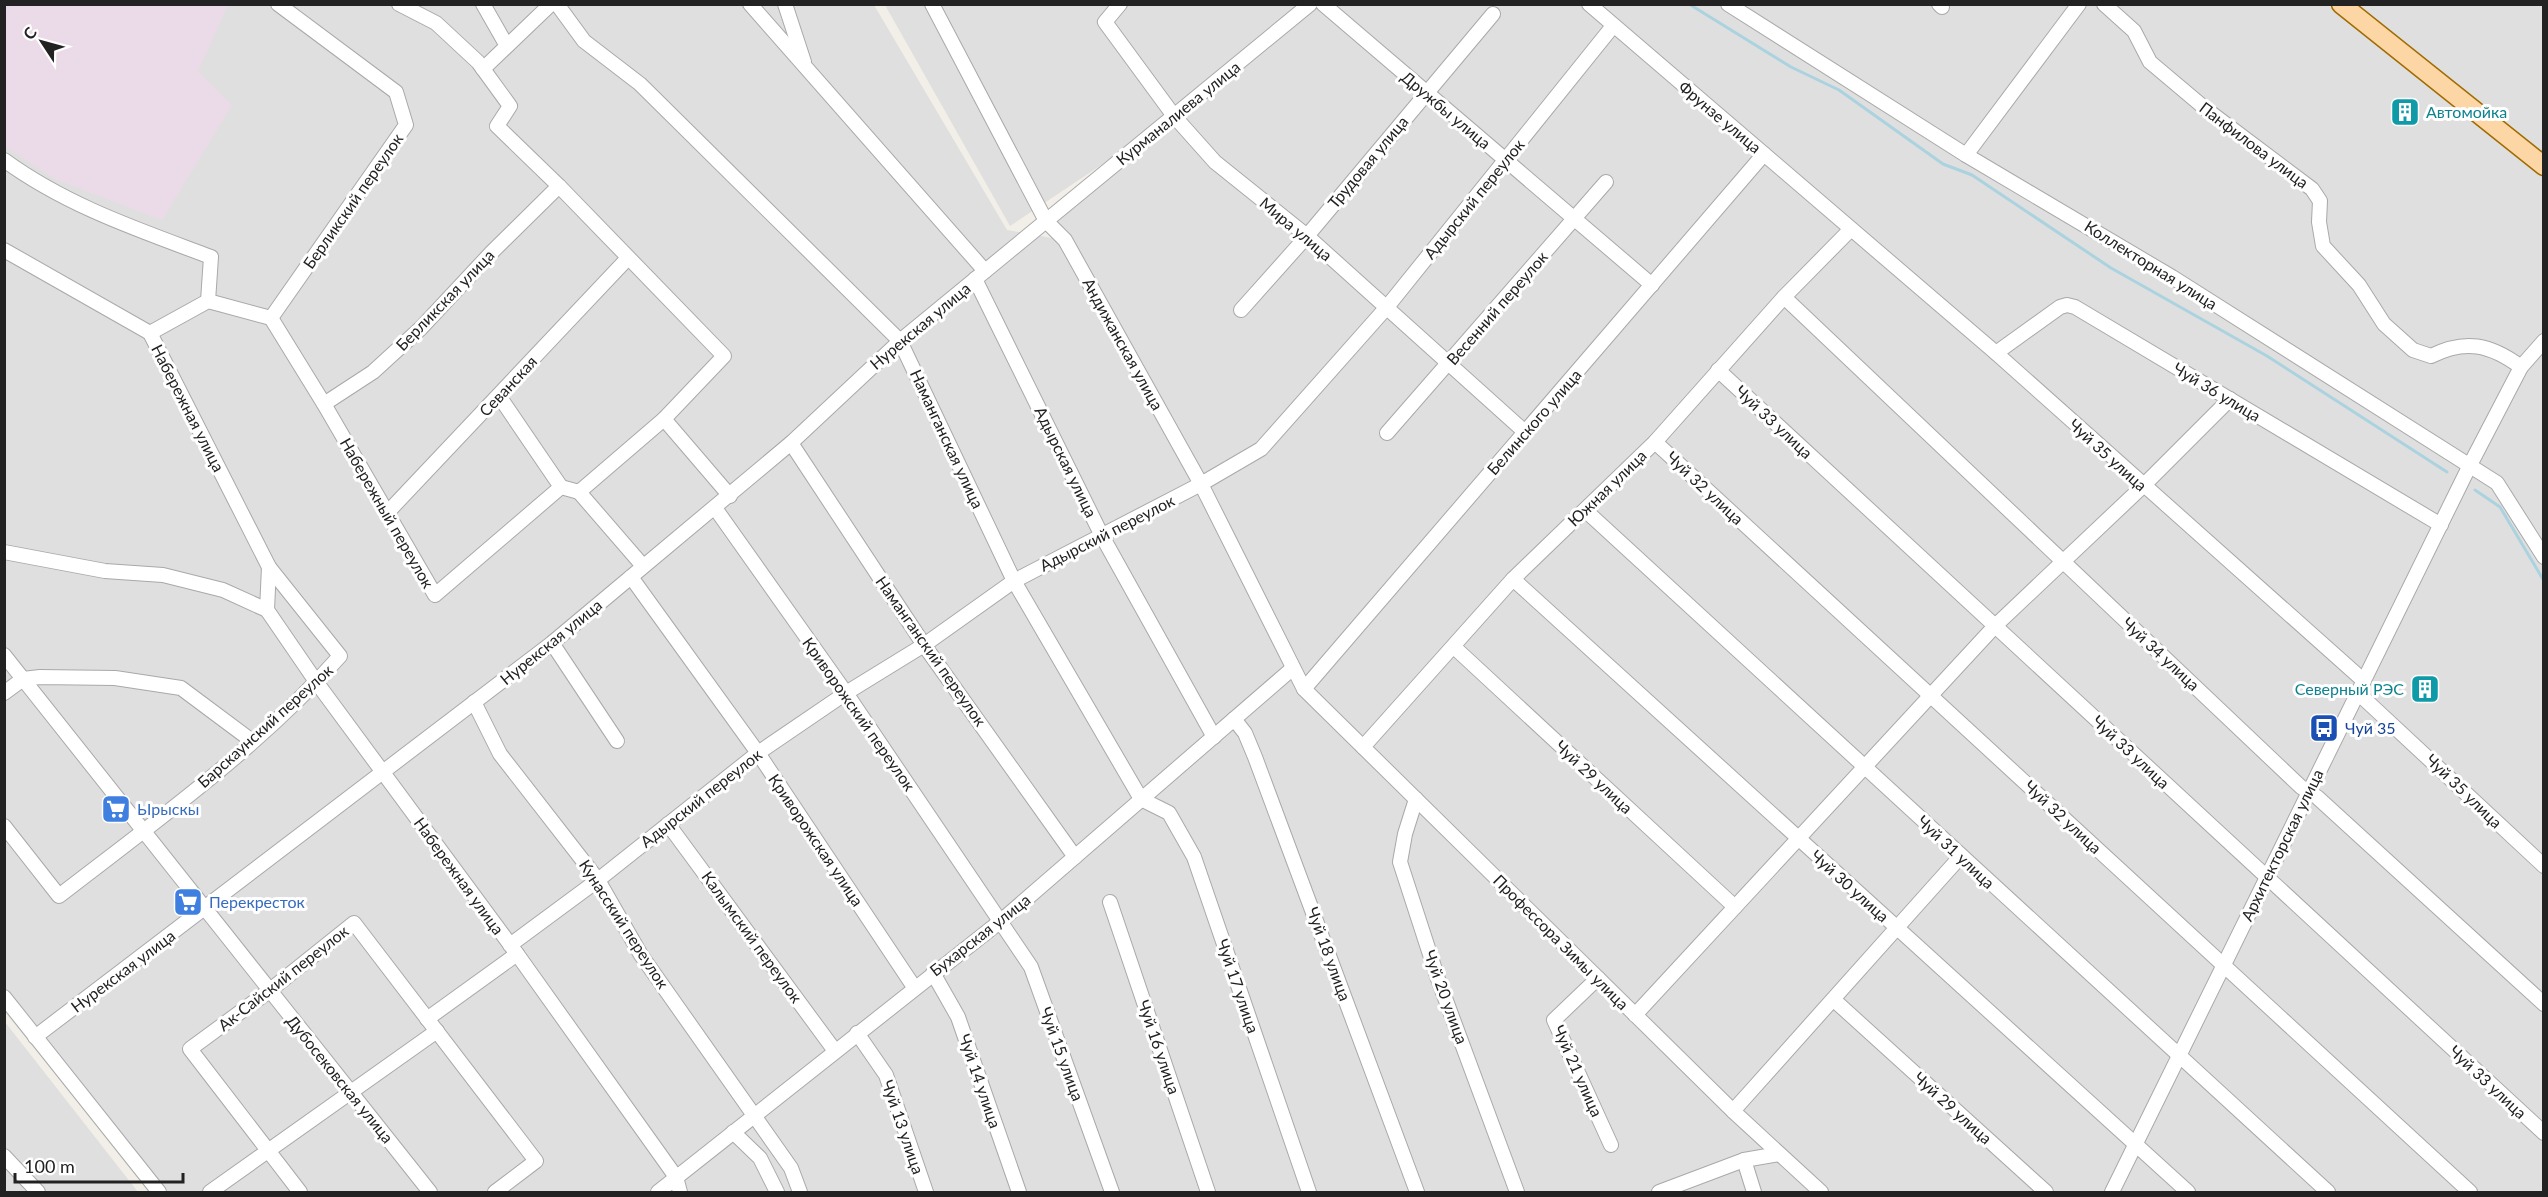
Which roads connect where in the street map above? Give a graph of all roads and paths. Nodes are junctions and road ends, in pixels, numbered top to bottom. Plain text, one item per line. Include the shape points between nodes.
1 (278, 4) edge
2 (399, 4) edge
3 (483, 4) edge
4 (551, 4) edge
5 (557, 4) edge
6 (750, 4) edge
7 (785, 4) edge
8 (932, 4) edge
9 (1120, 4) edge
10 (1310, 4) edge
11 (1323, 4) edge
12 (1588, 4) edge
13 (1728, 4) edge
14 (2079, 4) edge
15 (2104, 4) edge
16 (2341, 4) edge
17 (1493, 14) dead end
18 (1613, 26) junction
19 (507, 46) junction
20 (483, 69) junction
21 (807, 69) junction
22 (1426, 92) junction
23 (1174, 116) junction
24 (1764, 154) junction
25 (1966, 155) junction
26 (4, 160) edge
27 (1505, 160) junction
28 (2544, 166) edge
29 (1606, 182) dead end
30 (559, 186) junction
31 (1574, 219) junction
32 (1046, 221) junction
33 (1851, 229) junction
34 (1307, 236) junction
35 (4, 250) edge
36 (627, 258) junction
37 (980, 275) junction
38 (1652, 285) junction
39 (1784, 297) junction
40 (208, 301) junction
41 (1387, 307) junction
42 (1242, 310) dead end
43 (271, 318) junction
44 (150, 333) junction
45 (900, 341) junction
46 (2544, 341) edge
47 (1996, 353) junction
48 (1449, 363) junction
49 (2521, 367) junction
50 (1718, 370) junction
51 (499, 396) junction
52 (2230, 399) junction
53 (324, 404) junction
54 (664, 418) junction
55 (1525, 432) junction
56 (1387, 433) dead end
57 (1655, 442) junction
58 (791, 443) junction
59 (2470, 465) junction
60 (1201, 484) junction
61 (2143, 486) junction
62 (561, 488) junction
63 (579, 492) junction
64 (729, 496) junction
65 (715, 508) junction
66 (1585, 510) junction
67 (387, 513) junction
68 (2441, 525) junction
69 (1102, 536) junction
70 (4, 552) edge
71 (2544, 557) edge
72 (2063, 562) junction
73 (644, 566) junction
74 (269, 567) junction
75 (631, 577) junction
76 (1513, 579) junction
77 (1014, 581) junction
78 (267, 610) junction
79 (1995, 626) junction
80 (552, 643) junction
81 (924, 645) junction
82 (1454, 647) junction
83 (4, 656) edge
84 (340, 656) joint
85 (1293, 668) junction
86 (23, 679) junction
87 (316, 682) junction
88 (2361, 687) junction
89 (1304, 689) junction
90 (4, 693) edge
91 (846, 693) junction
92 (1931, 696) junction
93 (474, 702) junction
94 (1234, 719) junction
95 (1214, 737) junction
96 (252, 741) junction
97 (617, 741) dead end
98 (1363, 747) junction
99 (758, 753) junction
100 (1864, 768) junction
101 (383, 773) junction
102 (2309, 792) junction
103 (1142, 799) junction
104 (1416, 799) junction
105 (668, 825) junction
106 (4, 826) edge
107 (145, 829) junction
108 (1798, 839) junction
109 (1961, 856) junction
110 (1075, 857) junction
111 (2544, 867) edge
112 (2266, 876) junction
113 (598, 880) junction
114 (1110, 902) dead end
115 (1735, 907) junction
116 (206, 908) junction
117 (1002, 920) junction
118 (1895, 927) junction
119 (513, 949) junction
120 (2223, 965) junction
121 (933, 973) junction
122 (1598, 978) junction
123 (914, 987) junction
124 (269, 991) junction
125 (4, 997) edge
126 (1834, 1000) junction
127 (2544, 1004) edge
128 (1635, 1016) junction
129 (428, 1019) junction
130 (436, 1031) junction
131 (857, 1033) junction
132 (35, 1037) junction
133 (835, 1051) junction
134 (2177, 1056) junction
135 (351, 1092) junction
136 (1733, 1111) junction
137 (756, 1115) junction
138 (733, 1132) junction
139 (2544, 1133) edge
140 (2136, 1143) junction
141 (1611, 1145) dead end
142 (268, 1150) junction
143 (1779, 1154) junction
144 (4, 1156) edge
145 (1744, 1160) junction
146 (676, 1177) junction
147 (38, 1192) edge
148 (159, 1192) edge
149 (210, 1192) edge
150 (300, 1192) edge
151 (430, 1192) edge
152 (495, 1192) edge
153 (658, 1192) edge
154 (680, 1192) edge
155 (777, 1192) edge
156 (800, 1192) edge
157 (926, 1192) edge
158 (1019, 1192) edge
159 (1112, 1192) edge
160 (1208, 1192) edge
161 (1309, 1192) edge
162 (1417, 1192) edge
163 (1517, 1192) edge
164 (1659, 1192) edge
165 (1754, 1192) edge
166 (1821, 1192) edge
167 (2046, 1192) edge
168 (2112, 1192) edge
169 (2188, 1192) edge
170 (2328, 1192) edge
171 (2470, 1192) edge

1 - 43 street, Берликский переулок via 396,92 406,125
2 - 20 street via 436,23
3 - 19 street
4 - 19 street
5 - 45 street, Наманганская улица via 584,41 640,84
6 - 21 street, Адырская улица
7 - 21 street
8 - 32 street, Андижанская улица
9 - 23 street, Мира улица via 1105,22
10 - 23 street, Курманалиева улица
11 - 22 street, Дружбы улица
12 - 18 street, Фрунзе улица
13 - 25 street, Коллекторная улица
14 - 25 street
15 - 49 street, Панфилова улица via 2134,31 2150,62 2312,189 2320,201 2323,246 2358,285 2384,324 2413,350 2431,356 2451,346 2472,344
16 - 28 main road
17 - 22 street, Трудовая улица
18 - 24 street, Фрунзе улица
18 - 27 street, Адырский переулок
19 - 20 street
20 - 30 street via 510,106 497,126
21 - 37 street, Адырская улица
22 - 27 street, Дружбы улица
22 - 34 street, Трудовая улица
23 - 32 street, Курманалиева улица
23 - 34 street, Мира улица via 1215,162
24 - 33 street, Фрунзе улица
24 - 38 street, Белинского улица
25 - 59 street, Коллекторная улица via 2172,277
26 - 40 street via 34,182 93,213 211,257
27 - 31 street, Дружбы улица
27 - 41 street, Адырский переулок
29 - 31 street, Весенний переулок
30 - 36 street
30 - 53 street, Берликская улица via 421,328 373,372
31 - 38 street, Дружбы улица
31 - 48 street, Весенний переулок
32 - 37 street, Нурекская улица
32 - 60 street, Андижанская улица via 1065,240
33 - 39 street, Южная улица
33 - 47 street, Чуй 35 улица
34 - 41 street, Мира улица
34 - 42 street, Трудовая улица
35 - 44 street, Набережная улица
36 - 51 street, Севанская
36 - 54 street via 724,356
37 - 45 street, Нурекская улица
37 - 69 street, Адырская улица
38 - 55 street, Белинского улица
39 - 50 street, Южная улица
39 - 72 street, Чуй 34 улица
40 - 43 street
40 - 44 street
41 - 48 street, Мира улица
41 - 60 street, Адырский переулок via 1261,449
43 - 53 street, Набережный переулок
44 - 74 street, Набережная улица
45 - 58 street, Нурекская улица
45 - 77 street, Наманганская улица
46 - 49 street, Архитекторская улица
47 - 52 street, Чуй 36 улица via 2067,304
47 - 61 street, Чуй 35 улица
48 - 55 street, Мира улица
48 - 56 street, Весенний переулок
49 - 59 street, Архитекторская улица
50 - 57 street, Южная улица
50 - 79 street, Чуй 33 улица
51 - 62 street
51 - 67 street, Севанская
52 - 61 street
52 - 68 street, Чуй 36 улица
53 - 67 street, Набережный переулок
54 - 63 street
54 - 64 street
55 - 89 street, Белинского улица
57 - 66 street, Южная улица
57 - 92 street, Чуй 32 улица
58 - 64 street, Нурекская улица
58 - 81 street, Наманганский переулок
59 - 68 street, Архитекторская улица
59 - 71 street, Коллекторная улица via 2497,483
60 - 69 street, Адырский переулок
60 - 85 street, Андижанская улица
61 - 72 street
61 - 88 street, Чуй 35 улица
62 - 63 street
62 - 67 street, Набережный переулок via 435,595
63 - 73 street
64 - 65 street, Нурекская улица
65 - 73 street, Нурекская улица
65 - 91 street, Криворожский переулок
66 - 76 street, Южная улица
66 - 100 street, Чуй 31 улица
68 - 88 street, Архитекторская улица
69 - 77 street, Адырский переулок
69 - 95 street, Адырская улица
70 - 78 street via 105,571 163,575 223,590
72 - 79 street
72 - 102 street, Чуй 34 улица
73 - 75 street, Нурекская улица
74 - 78 street, Набережная улица
74 - 84 street, Набережная улица
75 - 80 street, Нурекская улица
75 - 99 street, Криворожская улица
76 - 82 street, Южная улица
76 - 108 street, Чуй 30 улица
77 - 81 street, Адырский переулок
77 - 103 street, Наманганская улица
78 - 87 street, Набережная улица
79 - 92 street
79 - 112 street, Чуй 33 улица
80 - 93 street, Нурекская улица
80 - 97 street
81 - 91 street, Адырский переулок
81 - 110 street, Наманганский переулок
82 - 98 street, Южная улица
82 - 115 street, Чуй 29 улица
83 - 86 street, Дубосековская улица
84 - 87 street, Барскаунский переулок
85 - 89 street, Андижанская улица
85 - 94 street, Бухарская улица
86 - 90 street
86 - 96 street via 115,678 181,688
86 - 107 street, Дубосековская улица
87 - 96 street, Барскаунский переулок
87 - 101 street, Набережная улица
88 - 102 street, Архитекторская улица
88 - 111 street, Чуй 35 улица
89 - 98 street, Профессора Зимы улица
91 - 99 street, Адырский переулок
91 - 117 street, Криворожский переулок
92 - 100 street
92 - 120 street, Чуй 32 улица
93 - 101 street, Нурекская улица
93 - 113 street, Кунасский переулок via 500,754
94 - 95 street, Бухарская улица
94 - 162 street, Чуй 18 улица via 1255,757
95 - 103 street, Бухарская улица
96 - 107 street, Барскаунский переулок
98 - 104 street, Профессора Зимы улица
99 - 105 street, Адырский переулок
99 - 123 street, Криворожская улица
100 - 108 street
100 - 109 street, Чуй 31 улица
101 - 116 street, Нурекская улица
101 - 119 street, Набережная улица
102 - 112 street, Архитекторская улица
102 - 127 street, Чуй 34 улица
103 - 110 street, Бухарская улица
103 - 161 street, Чуй 17 улица via 1169,813 1194,857
104 - 122 street, Профессора Зимы улица
104 - 163 street, Чуй 20 улица via 1400,862 1438,979
105 - 113 street, Адырский переулок
105 - 133 street, Калымский переулок
106 - 107 street, Барскаунский переулок via 59,896
107 - 116 street, Дубосековская улица
108 - 115 street
108 - 118 street, Чуй 30 улица
109 - 118 street
109 - 134 street, Чуй 31 улица
110 - 117 street, Бухарская улица
112 - 120 street, Архитекторская улица
112 - 139 street, Чуй 33 улица
113 - 119 street, Адырский переулок
113 - 137 street, Кунасский переулок via 640,955
114 - 160 street, Чуй 16 улица
115 - 128 street
116 - 124 street, Дубосековская улица
116 - 132 street, Нурекская улица
117 - 121 street, Бухарская улица
117 - 159 street, Чуй 15 улица via 1031,967
118 - 126 street
118 - 140 street, Чуй 30 улица
119 - 129 street, Адырский переулок
119 - 146 street, Набережная улица
120 - 134 street, Архитекторская улица
120 - 171 street, Чуй 32 улица
121 - 123 street, Бухарская улица
121 - 158 street, Чуй 14 улица via 958,1017
122 - 128 street, Профессора Зимы улица
122 - 141 street, Чуй 21 улица via 1554,1020
123 - 131 street, Бухарская улица
124 - 129 street, Ак-Сайский переулок via 354,923
124 - 135 street, Дубосековская улица
124 - 142 street, Ак-Сайский переулок via 190,1049
125 - 132 street
126 - 136 street
126 - 167 street, Чуй 29 улица
128 - 136 street, Профессора Зимы улица
129 - 130 street, Ак-Сайский переулок
130 - 135 street
130 - 152 street, Ак-Сайский переулок via 536,1161
131 - 133 street, Бухарская улица
131 - 157 street, Чуй 13 улица via 886,1075
132 - 148 street
133 - 137 street, Бухарская улица
134 - 140 street, Архитекторская улица
134 - 170 street, Чуй 31 улица
135 - 142 street
135 - 151 street, Дубосековская улица
136 - 143 street, Профессора Зимы улица
137 - 138 street, Бухарская улица
137 - 156 street, Кунасский переулок via 791,1168
138 - 146 street, Бухарская улица
138 - 155 street via 760,1158
140 - 168 street, Архитекторская улица
140 - 169 street, Чуй 30 улица
142 - 149 street
142 - 150 street, Ак-Сайский переулок
143 - 145 street
143 - 166 street, Профессора Зимы улица
144 - 147 street
145 - 164 street
145 - 165 street
146 - 153 street, Бухарская улица
146 - 154 street

